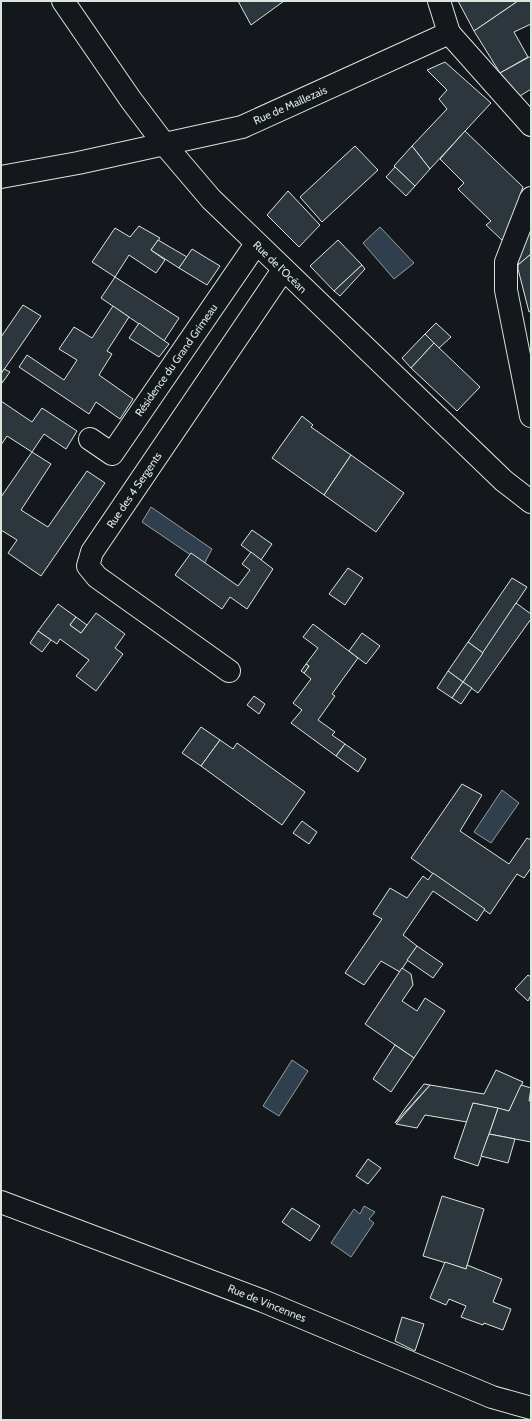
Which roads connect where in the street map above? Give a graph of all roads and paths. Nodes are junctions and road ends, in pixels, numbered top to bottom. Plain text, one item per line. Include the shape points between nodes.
1 (63, 1) edge
2 (440, 1) edge
3 (449, 33) junction
4 (531, 125) edge
5 (165, 145) junction
6 (1, 177) edge
7 (531, 198) edge
8 (256, 244) junction
9 (283, 270) junction
10 (531, 416) edge
11 (90, 439) dead end
12 (531, 502) edge
13 (229, 672) dead end
14 (1, 1202) edge
15 (531, 1408) edge

1 - 5 street, Rue de l'Océan
2 - 3 street
3 - 4 street
3 - 5 street, Rue de Maillezais via 242,127
5 - 6 street, Rue de Maillezais
5 - 8 street, Rue de l'Océan via 211,199
7 - 10 street via 506,262 506,290
8 - 9 street, Rue de l'Océan
8 - 11 street, Résidence du Grand Grimeau via 112,454
9 - 12 street, Rue de l'Océan via 504,481
9 - 13 street, Rue des 4 Sergents via 92,552 88,566 97,577
14 - 15 street, Rue de Vincennes via 263,1301 492,1397

